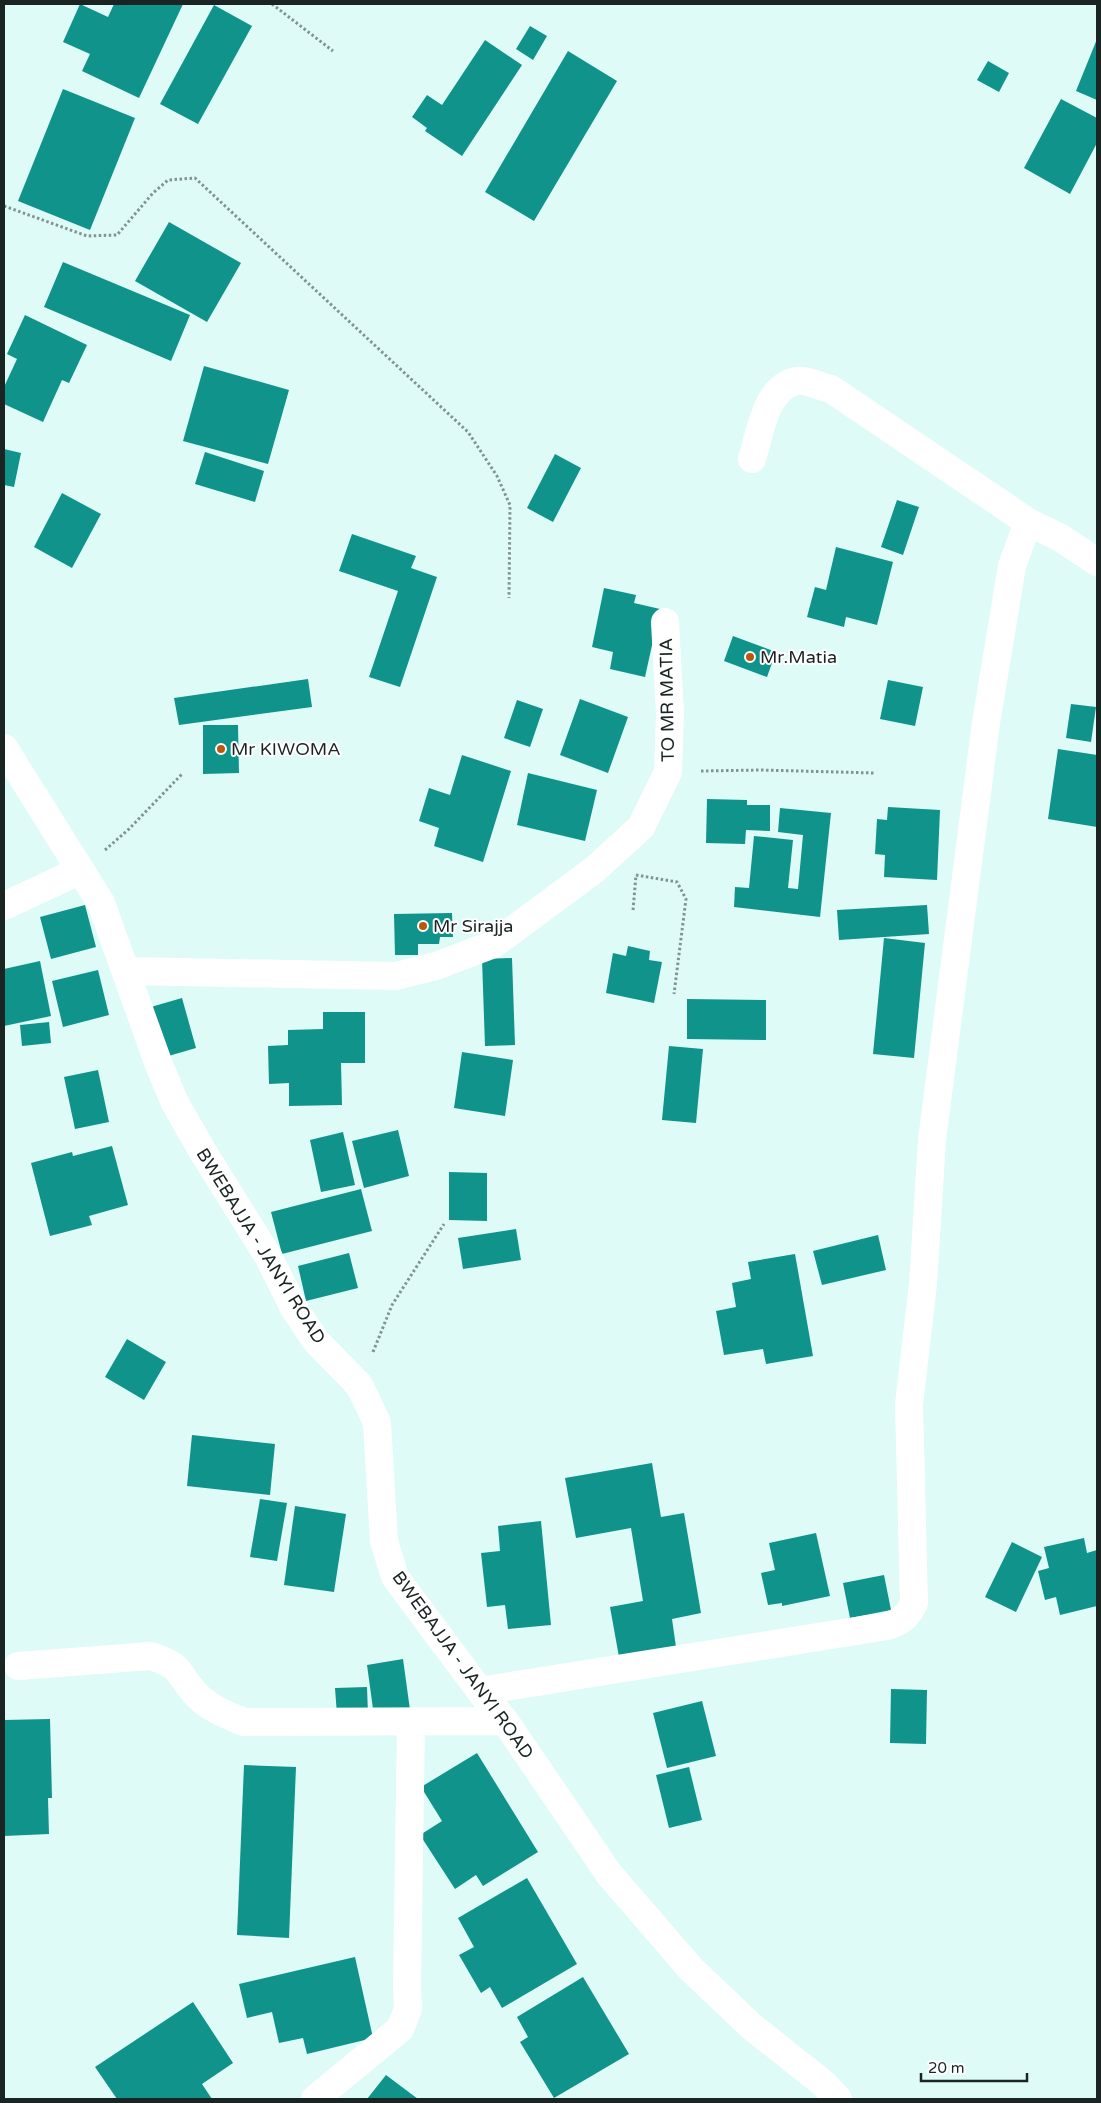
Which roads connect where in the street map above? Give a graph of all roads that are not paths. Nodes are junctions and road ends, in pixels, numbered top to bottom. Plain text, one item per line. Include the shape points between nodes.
1 (752, 459) dead end
2 (1028, 522) junction
3 (1097, 562) edge
4 (665, 622) dead end
5 (4, 748) edge
6 (79, 871) junction
7 (4, 906) edge
8 (127, 971) junction
9 (18, 1666) dead end
10 (480, 1691) junction
11 (506, 1721) junction
12 (411, 1722) junction
13 (315, 2099) edge
14 (838, 2099) edge

1 - 2 street via 771,400 784,387 798,380 830,389
2 - 3 street
2 - 10 street via 1012,566 986,723 932,1140 923,1284 909,1404 914,1603 896,1623 887,1626
4 - 8 street, TO MR MATIA via 670,714 668,772 641,827 594,870 494,944 436,966 396,976
5 - 6 street, BWEBAJJA - JANYI ROAD
6 - 7 street
6 - 8 street, BWEBAJJA - JANYI ROAD via 101,903
8 - 10 street, BWEBAJJA - JANYI ROAD via 159,1065 203,1152 316,1341 359,1384 377,1422 384,1541 395,1577
9 - 12 street via 151,1656 169,1662 181,1671 195,1693 222,1713 244,1722
10 - 11 street, BWEBAJJA - JANYI ROAD
11 - 12 street
11 - 14 street, BWEBAJJA - JANYI ROAD via 609,1874 691,1969 751,2026
12 - 13 street via 408,2010 400,2029

